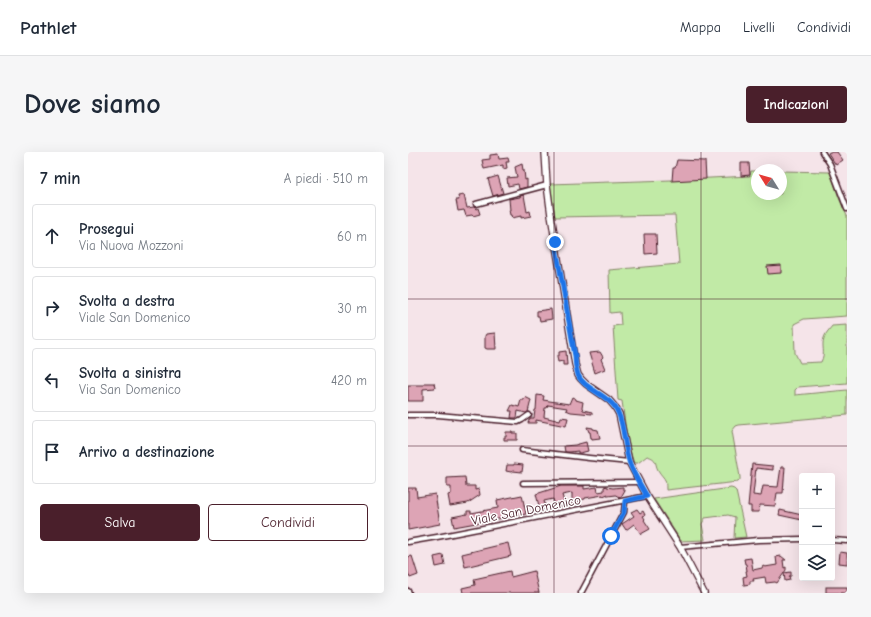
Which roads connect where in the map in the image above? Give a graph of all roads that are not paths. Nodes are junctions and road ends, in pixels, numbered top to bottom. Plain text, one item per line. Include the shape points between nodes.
1 (545, 152) edge
2 (822, 152) edge
3 (547, 185) junction
4 (476, 204) dead end
5 (847, 209) edge
6 (408, 415) edge
7 (529, 415) dead end
8 (522, 450) dead end
9 (629, 462) junction
10 (523, 482) dead end
11 (639, 482) junction
12 (647, 496) junction
13 (625, 501) junction
14 (799, 539) edge
15 (835, 540) edge
16 (847, 540) edge
17 (408, 542) edge
18 (680, 547) junction
19 (581, 593) edge
20 (704, 593) edge

1 - 3 street
2 - 5 street via 830,164
3 - 4 street
3 - 9 street via 578,375 615,407 619,414
6 - 7 street via 518,422
8 - 9 street
9 - 11 street
10 - 11 street
11 - 12 street
12 - 13 street, Viale San Domenico
12 - 18 street
13 - 17 street, Viale San Domenico
13 - 19 street via 624,512
14 - 18 street
15 - 16 street
18 - 20 street

